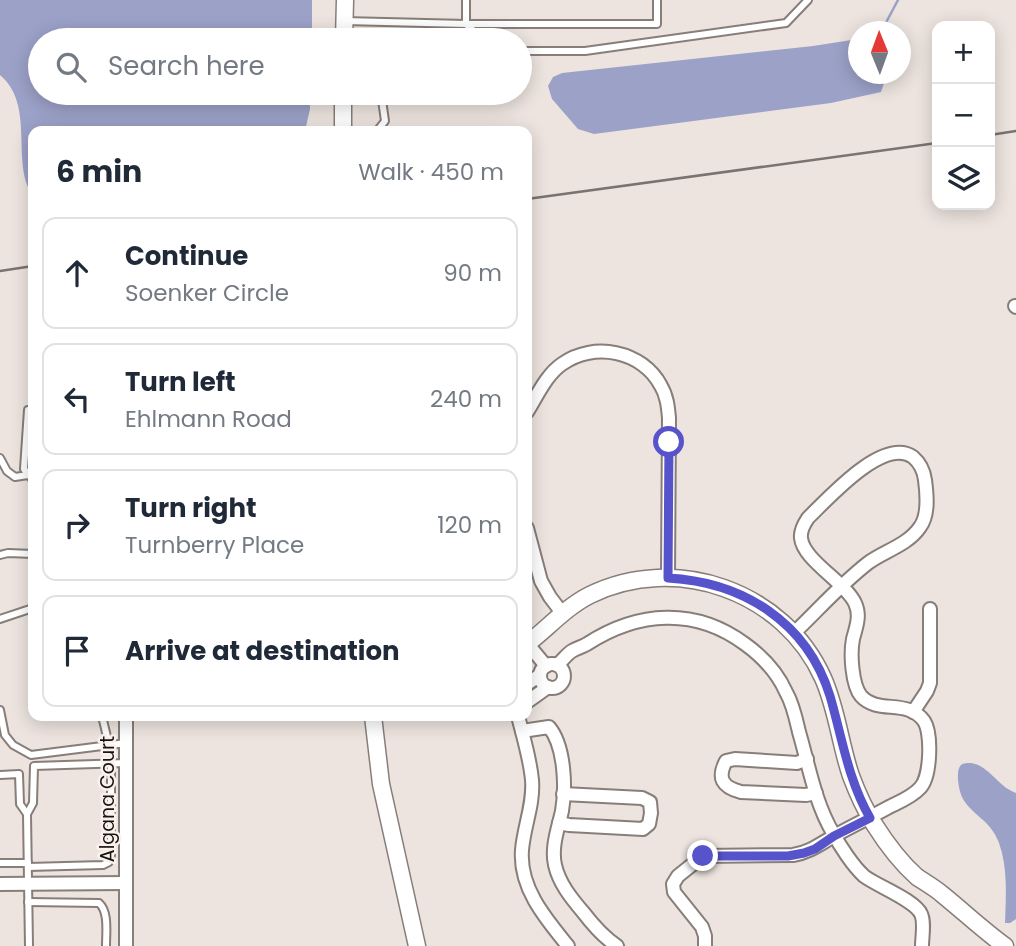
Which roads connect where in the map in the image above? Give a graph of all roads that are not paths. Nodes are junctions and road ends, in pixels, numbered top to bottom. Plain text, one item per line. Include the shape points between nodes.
1 (345, 0) edge
2 (466, 0) edge
3 (657, 0) edge
4 (808, 0) edge
5 (344, 21) junction
6 (466, 24) junction
7 (344, 28) edge
8 (470, 28) edge
9 (532, 51) edge
10 (343, 105) edge
11 (383, 105) edge
12 (343, 126) edge
13 (381, 126) edge
14 (532, 403) edge
15 (28, 410) edge
16 (0, 458) edge
17 (28, 474) edge
18 (28, 477) edge
19 (532, 547) edge
20 (28, 554) edge
21 (0, 555) edge
22 (668, 578) junction
23 (842, 587) junction
24 (930, 609) dead end
25 (28, 610) edge
26 (563, 614) junction
27 (0, 619) edge
28 (794, 633) junction
29 (532, 639) edge
30 (532, 650) edge
31 (549, 675) junction
32 (532, 682) edge
33 (532, 690) edge
34 (532, 696) edge
35 (0, 710) edge
36 (913, 712) junction
37 (103, 721) edge
38 (126, 721) edge
39 (374, 721) edge
40 (519, 721) edge
41 (522, 731) junction
42 (126, 743) junction
43 (110, 745) junction
44 (31, 755) junction
45 (807, 759) junction
46 (126, 763) junction
47 (111, 764) junction
48 (34, 766) junction
49 (0, 775) edge
50 (816, 793) junction
51 (563, 794) junction
52 (27, 814) junction
53 (870, 818) junction
54 (559, 822) junction
55 (834, 836) junction
56 (0, 863) edge
57 (28, 865) junction
58 (28, 883) junction
59 (126, 883) junction
60 (0, 884) edge
61 (28, 902) junction
62 (29, 946) edge
63 (106, 946) edge
64 (126, 946) edge
65 (417, 946) edge
66 (568, 946) edge
67 (617, 946) edge
68 (705, 946) edge
69 (922, 946) edge
70 (1005, 946) edge

1 - 5 street
2 - 6 lane
3 - 6 lane via 657,24
4 - 9 lane via 786,23 585,51
5 - 6 lane
5 - 7 street
6 - 8 lane
10 - 12 street
11 - 13 lane via 385,121
14 - 22 street via 562,363 589,352 616,352 653,374 667,400 669,418
15 - 17 lane via 24,469
16 - 18 lane via 15,477
19 - 26 street via 541,581
20 - 21 lane
22 - 26 street via 612,587
22 - 28 street via 733,590 769,611
23 - 23 street via 868,563 914,535 924,522 924,473 907,454 890,454 863,467 803,525 800,537 809,554
23 - 28 street
23 - 36 street via 858,615 854,684 874,705
24 - 36 street via 930,682
25 - 27 lane
26 - 29 street
28 - 53 street via 823,678 850,774
30 - 31 street
31 - 32 street
31 - 33 street
31 - 34 street
31 - 45 street via 573,650 623,625 669,617 715,626 758,654 775,673 788,694
35 - 44 lane via 5,734 13,745
36 - 53 street via 928,731 927,777 922,787
37 - 43 lane
38 - 42 street, Algana Court
39 - 65 street via 381,784
40 - 41 street
41 - 51 street via 550,727 555,734
41 - 66 street via 532,779 522,852 524,875 546,918
42 - 43 lane
42 - 46 street, Algana Court
43 - 44 lane
44 - 48 lane
45 - 50 street
45 - 50 street via 797,763 726,761 724,785 741,792
46 - 47 lane
46 - 59 street, Algana Court
47 - 48 lane
47 - 57 lane via 108,862
48 - 52 lane via 33,803
49 - 52 lane via 19,774 20,804
50 - 55 street
51 - 54 street
51 - 54 street via 642,799 650,802 651,813 643,829
52 - 57 lane
53 - 55 street
53 - 70 street via 899,859
54 - 67 street via 554,863 561,881 600,932
55 - 68 street via 815,849 793,855 703,856 678,876 674,892 702,927
55 - 69 street via 864,876 922,915
56 - 57 lane
57 - 58 lane
58 - 59 street
58 - 60 street
58 - 61 lane
59 - 64 street, Algana Court
61 - 62 lane
61 - 63 lane via 99,903 105,912

